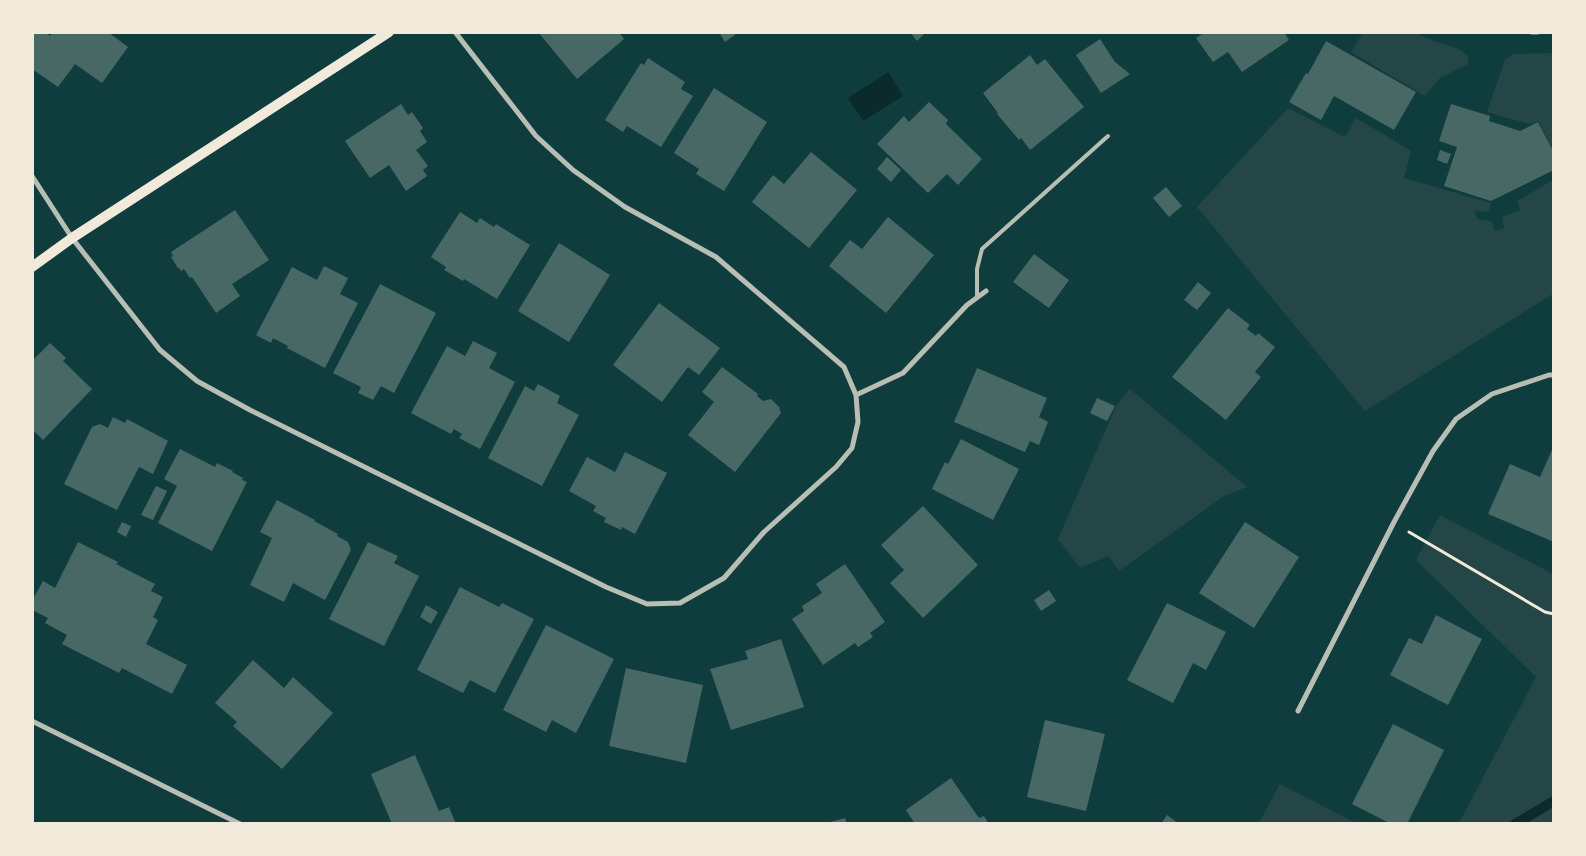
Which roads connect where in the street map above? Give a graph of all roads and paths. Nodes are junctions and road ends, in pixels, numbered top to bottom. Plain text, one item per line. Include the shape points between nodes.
1 (389, 32) edge
2 (455, 32) edge
3 (1532, 32) edge
4 (1538, 32) edge
5 (1108, 136) dead end
6 (32, 176) edge
7 (72, 238) junction
8 (32, 267) edge
9 (986, 291) dead end
10 (977, 297) junction
11 (1554, 375) edge
12 (856, 395) junction
13 (1394, 522) junction
14 (1554, 614) edge
15 (1298, 711) dead end
16 (32, 721) edge
17 (240, 824) edge

1 - 7 main road
2 - 12 street via 536,136 572,170 625,206 716,257 844,367
3 - 4 street
5 - 10 lane via 982,249 976,269
6 - 7 street
7 - 8 main road
7 - 12 street via 160,350 197,381 606,588 647,604 680,603 724,578 764,532 836,467 852,448 858,422
9 - 10 street
10 - 12 street via 966,304 903,373
11 - 13 street via 1492,394 1456,419 1433,451
13 - 14 path via 1545,612
13 - 15 street
16 - 17 street

